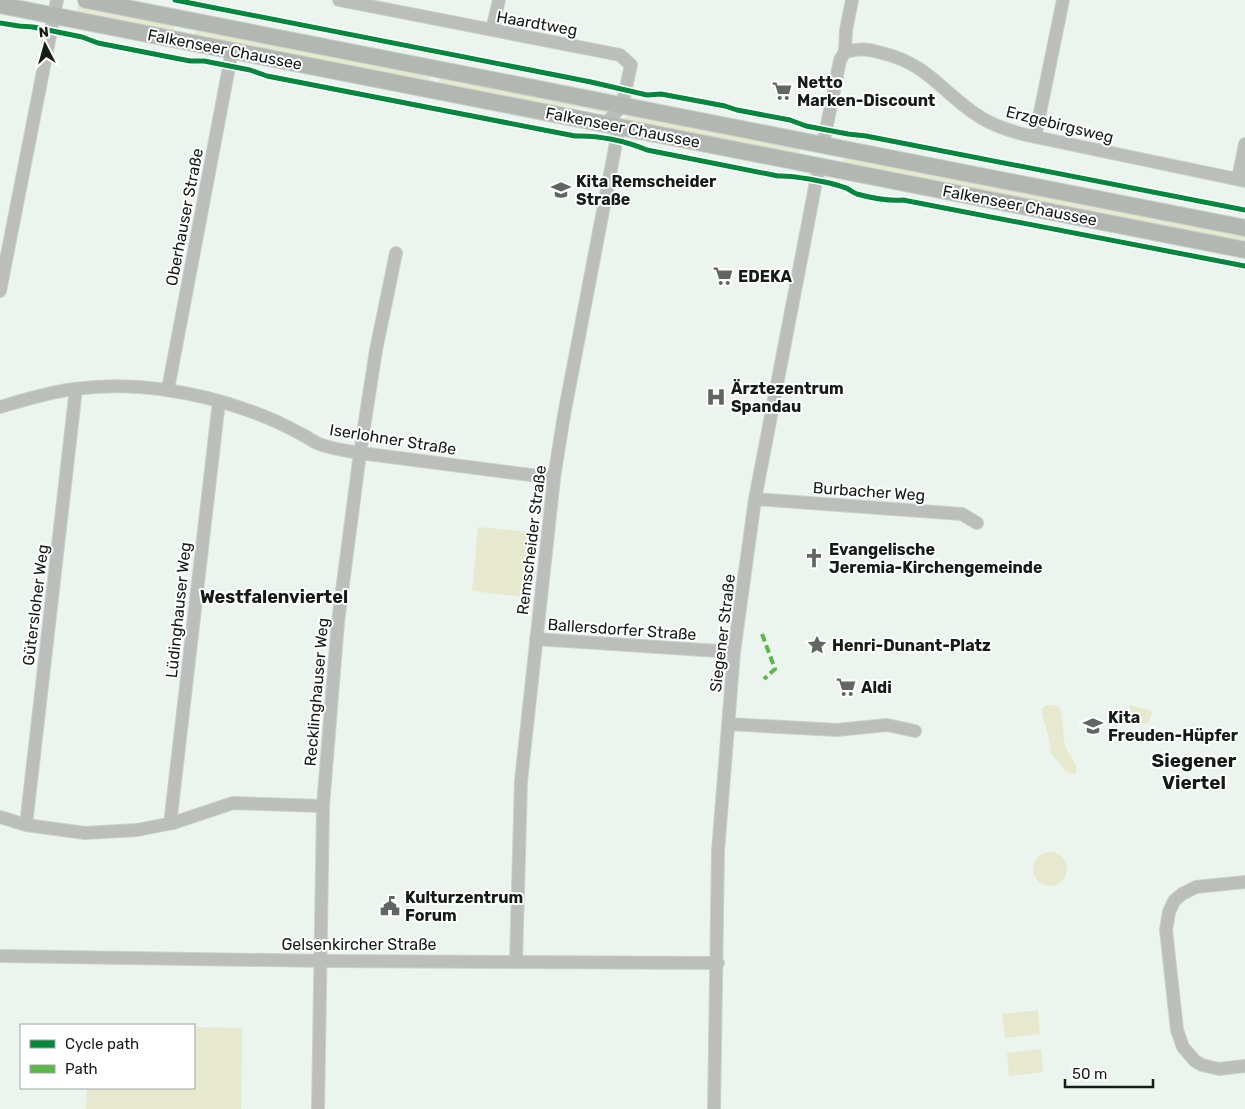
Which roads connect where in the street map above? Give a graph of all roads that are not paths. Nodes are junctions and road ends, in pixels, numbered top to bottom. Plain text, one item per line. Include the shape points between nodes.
1 (86, 0) edge
2 (339, 0) edge
3 (499, 0) edge
4 (852, 0) edge
5 (1063, 0) edge
6 (0, 5) edge
7 (55, 8) edge
8 (492, 30) junction
9 (232, 51) junction
10 (845, 52) junction
11 (622, 106) junction
12 (612, 125) junction
13 (1035, 137) junction
14 (1245, 144) edge
15 (823, 145) junction
16 (819, 166) junction
17 (1242, 180) edge
18 (1245, 228) edge
19 (1245, 250) edge
20 (396, 253) dead end
21 (0, 291) edge
22 (74, 388) junction
23 (168, 389) junction
24 (219, 400) junction
25 (0, 407) edge
26 (360, 453) junction
27 (554, 478) junction
28 (755, 499) junction
29 (977, 523) dead end
30 (536, 639) junction
31 (734, 652) junction
32 (728, 724) junction
33 (915, 731) dead end
34 (323, 806) junction
35 (0, 817) edge
36 (173, 823) junction
37 (26, 825) junction
38 (1245, 882) edge
39 (0, 956) edge
40 (319, 960) junction
41 (516, 961) junction
42 (718, 963) junction
43 (1245, 1066) edge
44 (318, 1109) edge
45 (714, 1109) edge

1 - 11 main road, Falkenseer Chaussee
2 - 8 street, Haardtweg
3 - 8 street
4 - 10 street
5 - 13 street
6 - 7 main road, Falkenseer Chaussee
7 - 9 main road, Falkenseer Chaussee
7 - 21 street
8 - 11 street, Haardtweg via 620,55 631,65
9 - 12 main road, Falkenseer Chaussee
9 - 23 street, Oberhauser Straße
10 - 13 street, Erzgebirgsweg via 857,48 896,56 932,77 980,117 1002,128
10 - 15 street via 840,60
11 - 12 street
11 - 15 main road, Falkenseer Chaussee
12 - 16 main road, Falkenseer Chaussee
12 - 27 street, Remscheider Straße
13 - 17 street, Erzgebirgsweg
14 - 17 street
15 - 16 main road
15 - 18 main road, Falkenseer Chaussee
16 - 19 main road, Falkenseer Chaussee
16 - 28 street, Siegener Straße
20 - 26 street, Recklinghauser Weg
22 - 23 street, Iserlohner Straße
22 - 25 street, Iserlohner Straße
22 - 37 street, Gütersloher Weg
23 - 24 street, Iserlohner Straße
24 - 26 street, Iserlohner Straße via 270,418 317,443
24 - 36 street, Lüdinghauser Weg via 171,816
26 - 27 street, Iserlohner Straße
26 - 34 street, Recklinghauser Weg via 338,622
27 - 30 street, Remscheider Straße
28 - 29 street, Burbacher Weg via 962,514
28 - 31 street, Siegener Straße
30 - 31 street, Ballersdorfer Straße
30 - 41 street, Remscheider Straße via 521,782
31 - 32 street, Siegener Straße
32 - 33 street via 837,730 887,725
32 - 42 street, Siegener Straße via 718,852
34 - 36 street via 233,804
34 - 40 street, Recklinghauser Weg
35 - 37 street
36 - 37 street via 137,830 85,832
38 - 43 street via 1196,887 1182,894 1169,912 1166,930 1177,1030 1183,1047 1202,1065 1219,1069
39 - 40 street, Gelsenkircher Straße
40 - 41 street, Gelsenkircher Straße
40 - 44 street, Recklinghauser Weg
41 - 42 street, Gelsenkircher Straße
42 - 45 street, Siegener Straße

